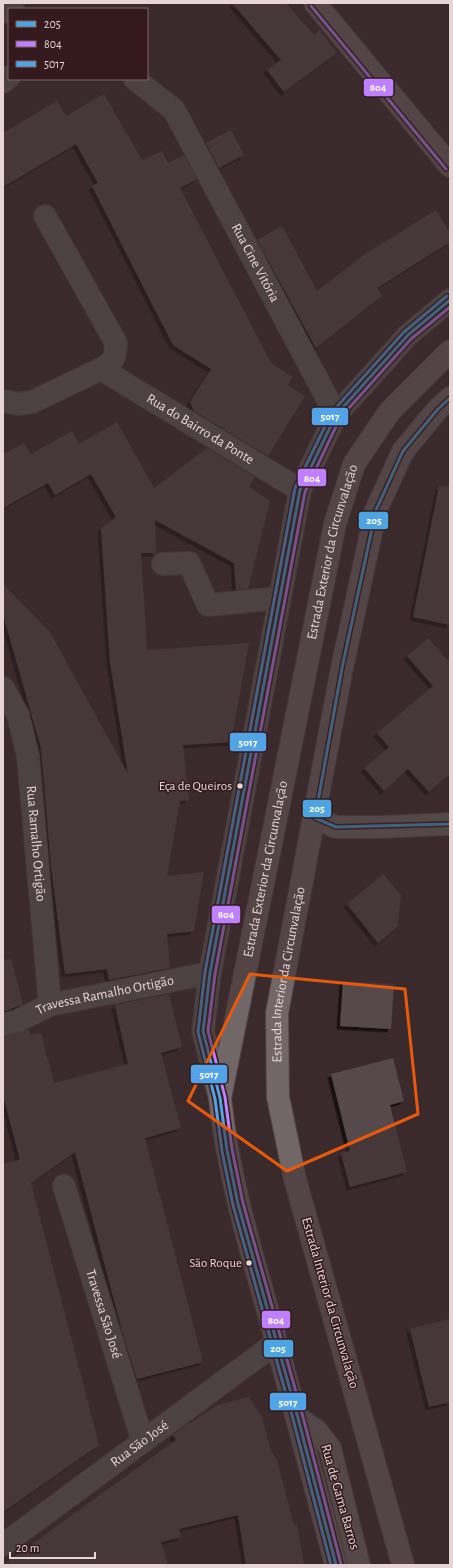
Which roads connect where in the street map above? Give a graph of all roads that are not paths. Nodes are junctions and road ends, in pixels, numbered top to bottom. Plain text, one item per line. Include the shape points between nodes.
1 (13, 3) edge
2 (315, 3) edge
3 (3, 12) edge
4 (136, 80) edge
5 (450, 166) edge
6 (46, 216) dead end
7 (450, 300) edge
8 (450, 351) edge
9 (101, 369) junction
10 (450, 398) edge
11 (3, 401) edge
12 (336, 415) junction
13 (300, 490) junction
14 (163, 564) dead end
15 (280, 598) junction
16 (3, 688) edge
17 (315, 818) junction
18 (450, 824) edge
19 (210, 973) junction
20 (50, 1005) junction
21 (3, 1025) edge
22 (220, 1098) junction
23 (64, 1186) dead end
24 (276, 1343) junction
25 (298, 1418) junction
26 (143, 1442) junction
27 (3, 1544) edge
28 (336, 1565) edge
29 (359, 1565) edge
30 (403, 1565) edge

1 - 3 street
2 - 5 main road
4 - 12 street, Rua Cine Vitória via 174,110
6 - 9 street via 116,343 116,354 112,363
7 - 12 street via 408,335
8 - 22 main road, Estrada Exterior da Circunvalação via 390,411 354,464 338,516
9 - 11 street via 32,402 18,404
9 - 13 street, Rua do Bairro da Ponte
10 - 17 main road, Estrada Interior da Circunvalação via 403,451 376,510 342,668
12 - 13 street
13 - 15 street
14 - 15 street via 189,563 208,605
15 - 19 street
16 - 20 street, Rua Ramalho Ortigão via 18,715 28,756
17 - 18 main road via 336,827
17 - 30 main road, Estrada Interior da Circunvalação via 277,1013 278,1097 295,1179
19 - 20 street, Travessa Ramalho Ortigão
19 - 22 street via 203,1031
20 - 21 street, Travessa Ramalho Ortigão via 17,1022
22 - 24 main road, Estrada Exterior da Circunvalação via 238,1204
23 - 26 street, Travessa São José
24 - 25 main road, Estrada Exterior da Circunvalação
24 - 26 street, Rua São José
25 - 28 main road, Estrada Exterior da Circunvalação
25 - 29 main road, Rua de Gama Barros via 317,1431 330,1448
26 - 27 street, Rua São José

